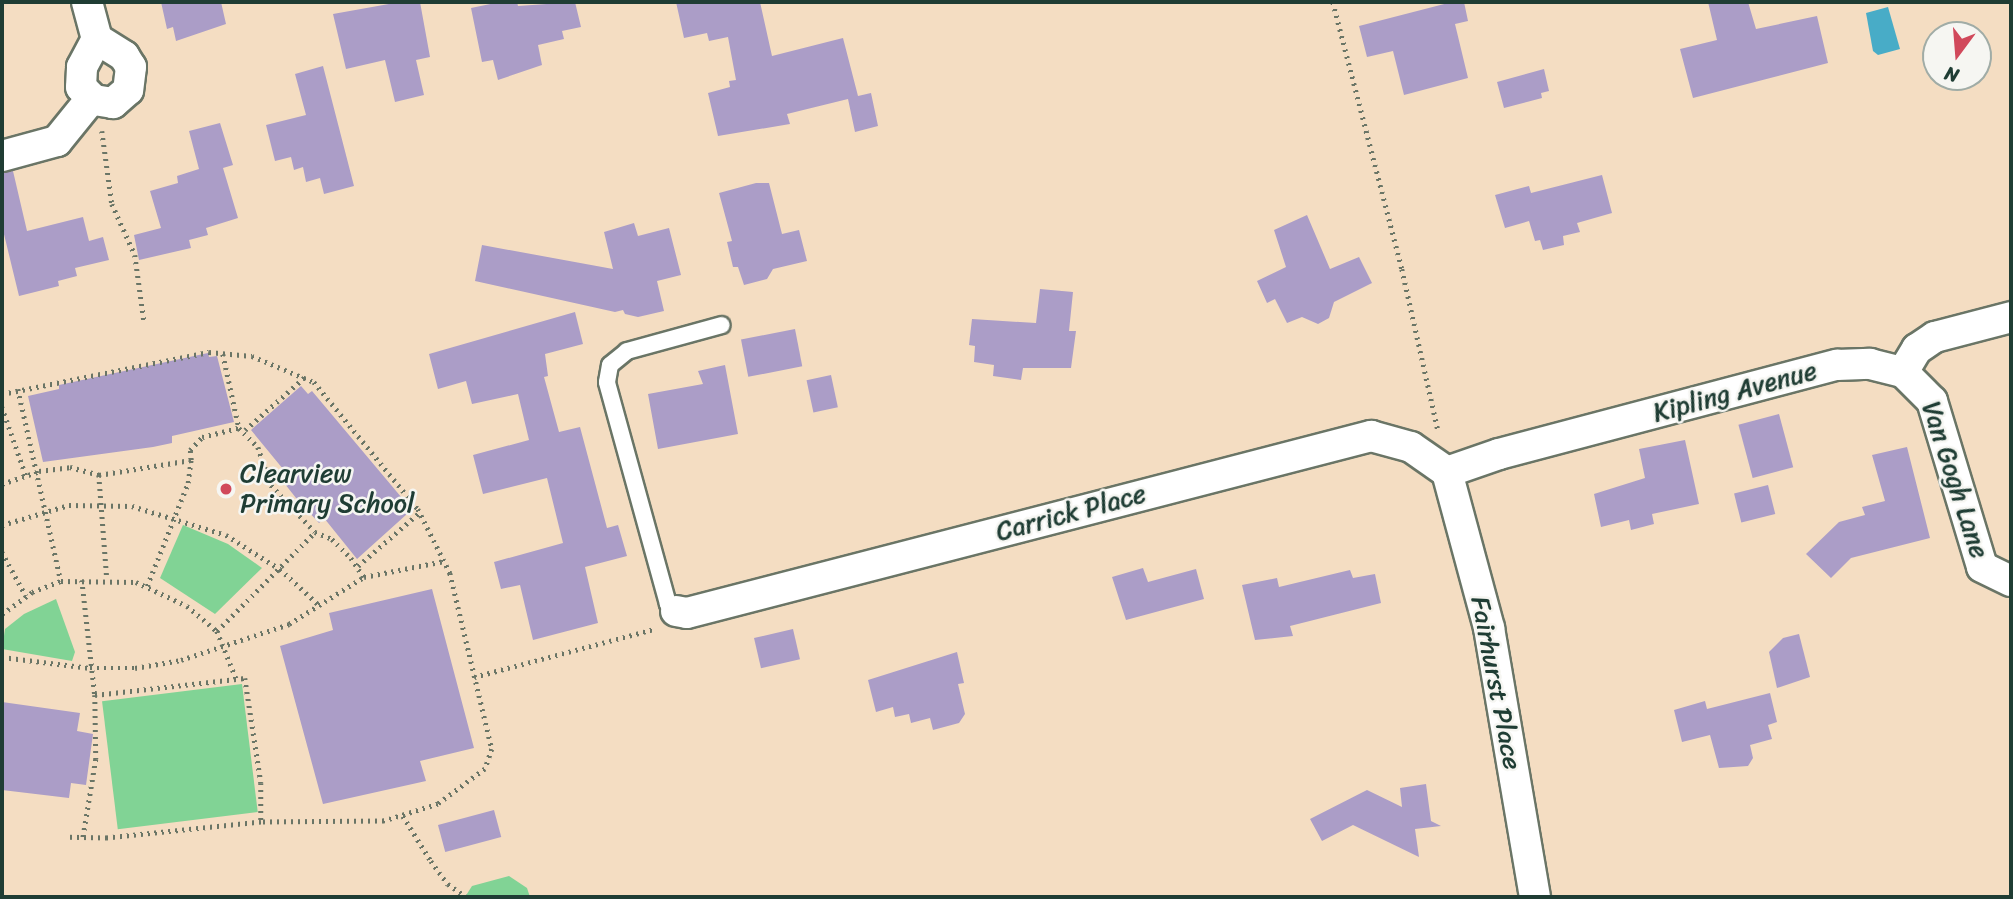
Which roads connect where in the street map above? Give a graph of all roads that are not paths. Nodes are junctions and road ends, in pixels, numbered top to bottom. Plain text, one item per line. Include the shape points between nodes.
1 (87, 2) edge
2 (97, 38) junction
3 (96, 109) junction
4 (2, 156) edge
5 (2011, 317) edge
6 (722, 325) dead end
7 (1903, 372) junction
8 (1447, 472) junction
9 (2011, 581) edge
10 (682, 612) joint
11 (1535, 897) edge

1 - 2 street
2 - 3 street via 79,78
2 - 3 street via 124,56 132,78 128,90 113,103
3 - 4 street via 57,141
5 - 7 street via 1935,337 1917,349
6 - 10 lane via 627,351 610,365 607,382 668,604
7 - 8 street, Kipling Avenue via 1870,364 1837,366 1499,454
7 - 9 street, Van Gogh Lane via 1932,401 1982,567
8 - 10 street, Carrick Place via 1411,447 1371,436
8 - 11 street, Fairhurst Place via 1489,628

